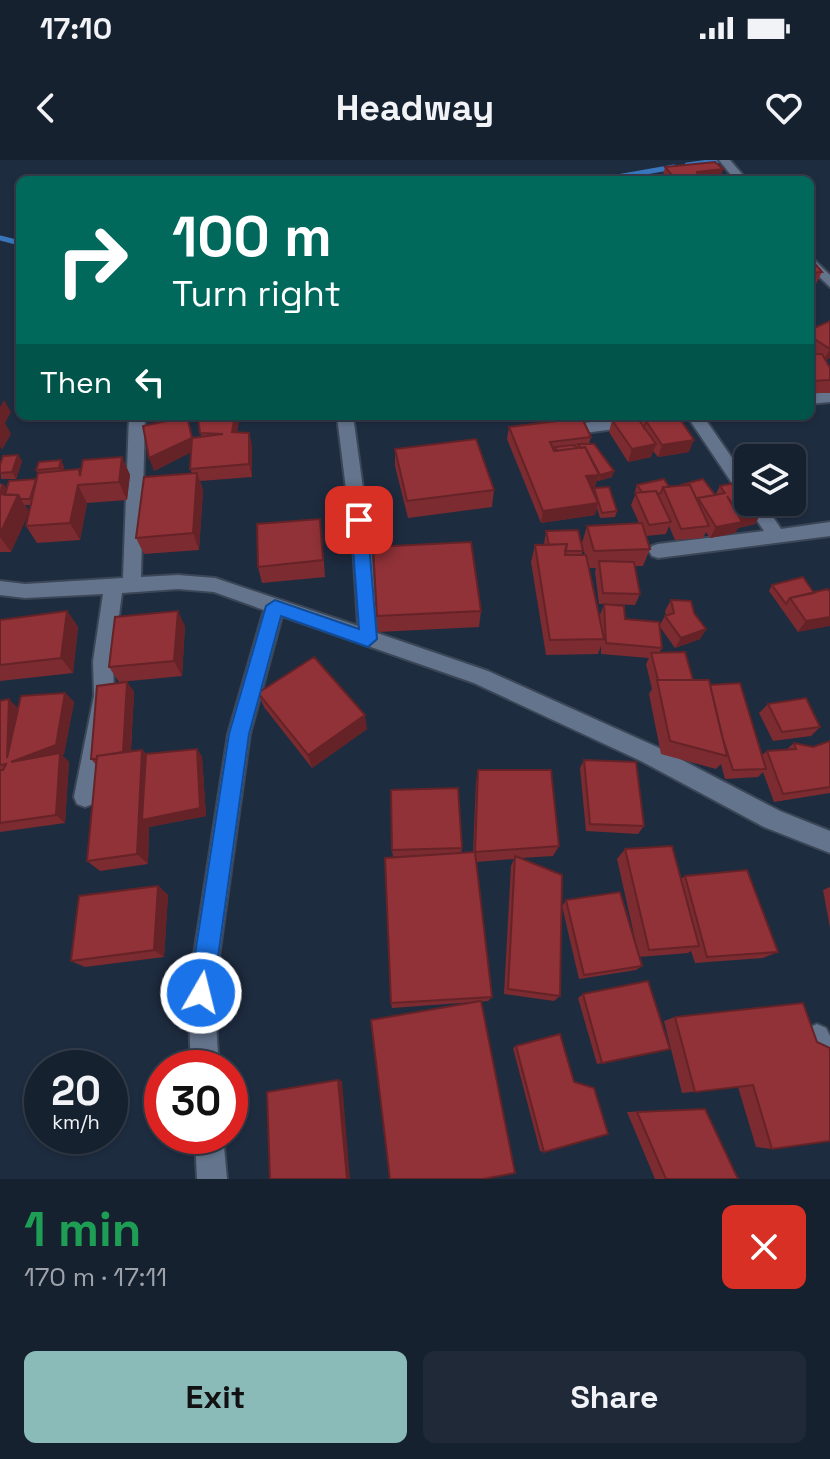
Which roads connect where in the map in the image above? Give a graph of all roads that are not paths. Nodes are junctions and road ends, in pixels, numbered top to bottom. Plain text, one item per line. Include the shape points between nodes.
1 (724, 160) edge
2 (738, 176) edge
3 (814, 265) edge
4 (830, 283) edge
5 (137, 420) edge
6 (346, 420) edge
7 (646, 420) edge
8 (698, 420) edge
9 (546, 432) edge
10 (734, 473) edge
11 (763, 516) edge
12 (830, 529) edge
13 (776, 535) junction
14 (658, 551) dead end
15 (123, 586) junction
16 (0, 588) edge
17 (275, 606) junction
18 (368, 639) junction
19 (85, 797) dead end
20 (830, 842) edge
21 (817, 1037) edge
22 (204, 1050) edge
23 (830, 1069) edge
24 (210, 1154) edge
25 (212, 1179) edge

1 - 2 street
3 - 4 street
5 - 15 street
6 - 18 street
7 - 9 street
8 - 10 street
11 - 13 street
12 - 13 street
13 - 14 street
15 - 16 street
15 - 17 street via 215,585
15 - 19 street via 103,661 104,696
17 - 18 street
17 - 22 street via 239,734 201,993
18 - 20 street via 481,677
21 - 23 street
24 - 25 street

